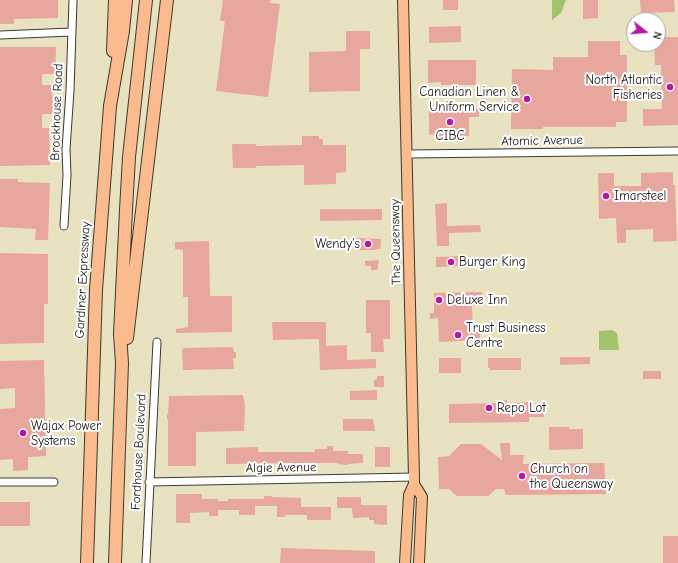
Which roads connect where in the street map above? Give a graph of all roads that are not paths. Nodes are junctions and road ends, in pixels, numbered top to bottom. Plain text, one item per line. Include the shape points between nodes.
1 (73, 0) edge
2 (115, 0) edge
3 (126, 0) edge
4 (146, 0) edge
5 (167, 0) edge
6 (403, 0) edge
7 (72, 32) junction
8 (0, 35) edge
9 (110, 106) junction
10 (678, 150) edge
11 (407, 154) junction
12 (64, 226) dead end
13 (157, 342) dead end
14 (122, 363) junction
15 (414, 480) junction
16 (0, 482) edge
17 (54, 482) dead end
18 (149, 482) junction
19 (87, 563) edge
20 (115, 563) edge
21 (146, 563) edge
22 (405, 563) edge
23 (419, 563) edge

1 - 7 street, Brockhouse Road
2 - 9 highway
3 - 9 highway, Gardiner Expressway
4 - 14 highway via 129,157 120,334
5 - 14 highway via 132,302
6 - 11 main road, The Queensway
7 - 8 street
7 - 12 street, Brockhouse Road
9 - 19 highway, Gardiner Expressway via 96,290
10 - 11 street, Atomic Avenue
11 - 15 main road, The Queensway
13 - 18 street, Fordhouse Boulevard
14 - 20 highway
15 - 18 street, Algie Avenue
15 - 22 main road, The Queensway via 409,495
15 - 23 main road, The Queensway via 422,497
16 - 17 street
18 - 21 street, Fordhouse Boulevard

